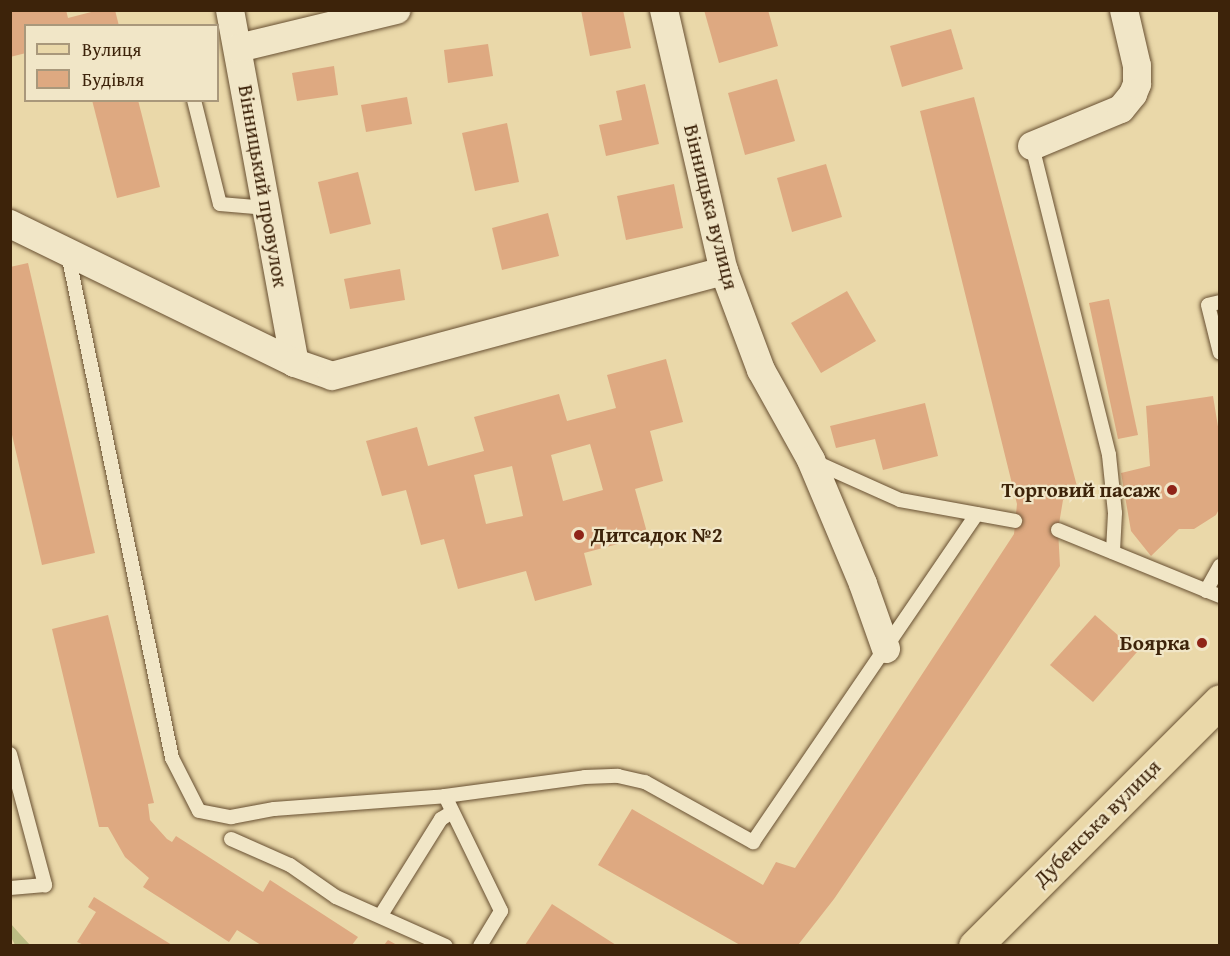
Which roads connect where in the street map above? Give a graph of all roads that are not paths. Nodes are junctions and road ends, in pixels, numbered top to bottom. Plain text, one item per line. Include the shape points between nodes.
1 (230, 10) edge
2 (396, 10) edge
3 (664, 10) edge
4 (1124, 10) edge
5 (238, 48) junction
6 (194, 102) edge
7 (1032, 146) joint
8 (267, 208) junction
9 (10, 224) edge
10 (68, 254) junction
11 (724, 271) junction
12 (1220, 302) edge
13 (1220, 353) edge
14 (295, 363) junction
15 (811, 460) junction
16 (977, 514) junction
17 (1015, 521) dead end
18 (1058, 530) dead end
19 (1113, 552) junction
20 (1220, 566) edge
21 (1213, 593) edge
22 (886, 649) junction
23 (1220, 701) edge
24 (10, 754) edge
25 (445, 796) junction
26 (452, 812) junction
27 (231, 839) dead end
28 (10, 888) edge
29 (381, 915) junction
30 (980, 942) edge
31 (446, 945) edge
32 (480, 945) edge

1 - 5 street, Вінницький провулок
2 - 5 street
3 - 11 street, Вінницька вулиця
4 - 7 street via 1137,66 1133,94 1121,109
5 - 8 street, Вінницький провулок
6 - 8 lane via 220,204
7 - 19 lane via 1109,455 1116,513
8 - 14 street, Вінницький провулок
9 - 10 street
10 - 14 street
10 - 25 lane via 172,758 200,811 231,817 274,809
11 - 14 street via 332,376
11 - 15 street, Вінницька вулиця via 761,370
12 - 13 lane via 1208,305
15 - 16 lane via 900,500
15 - 22 street, Вінницька вулиця
16 - 17 lane
16 - 22 lane
18 - 19 lane
19 - 21 lane
20 - 21 lane
22 - 25 lane via 753,842 645,782 618,776
23 - 30 main road, Дубенська вулиця
24 - 28 lane via 45,885
25 - 26 lane
26 - 29 lane via 441,819
26 - 32 lane via 501,910
27 - 29 lane via 290,866 336,897
29 - 31 lane

